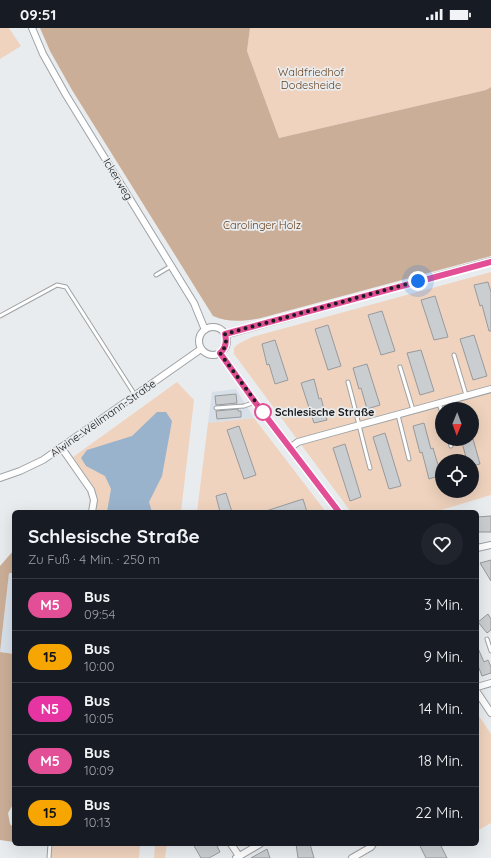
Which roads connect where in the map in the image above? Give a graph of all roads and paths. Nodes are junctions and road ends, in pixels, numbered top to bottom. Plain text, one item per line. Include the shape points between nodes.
1 (32, 28) edge
2 (491, 262) edge
3 (172, 266) junction
4 (156, 275) dead end
5 (0, 316) edge
6 (205, 330) junction
7 (225, 334) junction
8 (201, 349) junction
9 (220, 353) junction
10 (454, 355) dead end
11 (400, 367) dead end
12 (348, 382) dead end
13 (491, 389) edge
14 (135, 395) junction
15 (466, 396) junction
16 (255, 402) junction
17 (443, 402) edge
18 (435, 404) edge
19 (216, 408) dead end
20 (413, 410) junction
21 (398, 414) junction
22 (359, 425) junction
23 (61, 447) junction
24 (290, 448) junction
25 (409, 459) dead end
26 (370, 468) dead end
27 (0, 478) edge
28 (92, 510) edge
29 (338, 510) edge
30 (491, 545) edge
31 (479, 548) edge
32 (488, 639) dead end
33 (491, 651) edge
34 (491, 683) edge
35 (479, 686) edge
36 (479, 695) edge
37 (491, 713) edge
38 (50, 846) edge
39 (232, 846) edge
40 (257, 846) edge
41 (372, 846) edge
42 (238, 857) edge
43 (49, 858) edge
44 (352, 858) edge

1 - 3 street, Ickerweg via 66,95
2 - 7 street
3 - 4 lane
3 - 6 street, Ickerweg via 194,303
5 - 14 lane via 57,285 66,287
6 - 7 street via 218,328
6 - 8 street via 199,341
7 - 9 street via 225,348
8 - 9 street via 209,355
8 - 14 street, Alwine-Wellmann-Straße
9 - 16 street
10 - 15 lane
11 - 20 lane
12 - 22 lane
13 - 15 street
14 - 23 street, Alwine-Wellmann-Straße
15 - 17 street
16 - 19 lane via 244,406
16 - 24 street
18 - 20 street
20 - 21 street
21 - 22 street
21 - 25 lane
22 - 24 street via 298,442
22 - 26 lane
23 - 27 street, Alwine-Wellmann-Straße via 42,460
23 - 28 street via 91,490 94,500
24 - 29 street
30 - 31 street
32 - 33 lane
34 - 35 street
36 - 37 street
38 - 43 lane
39 - 42 street
40 - 42 street
41 - 44 street

